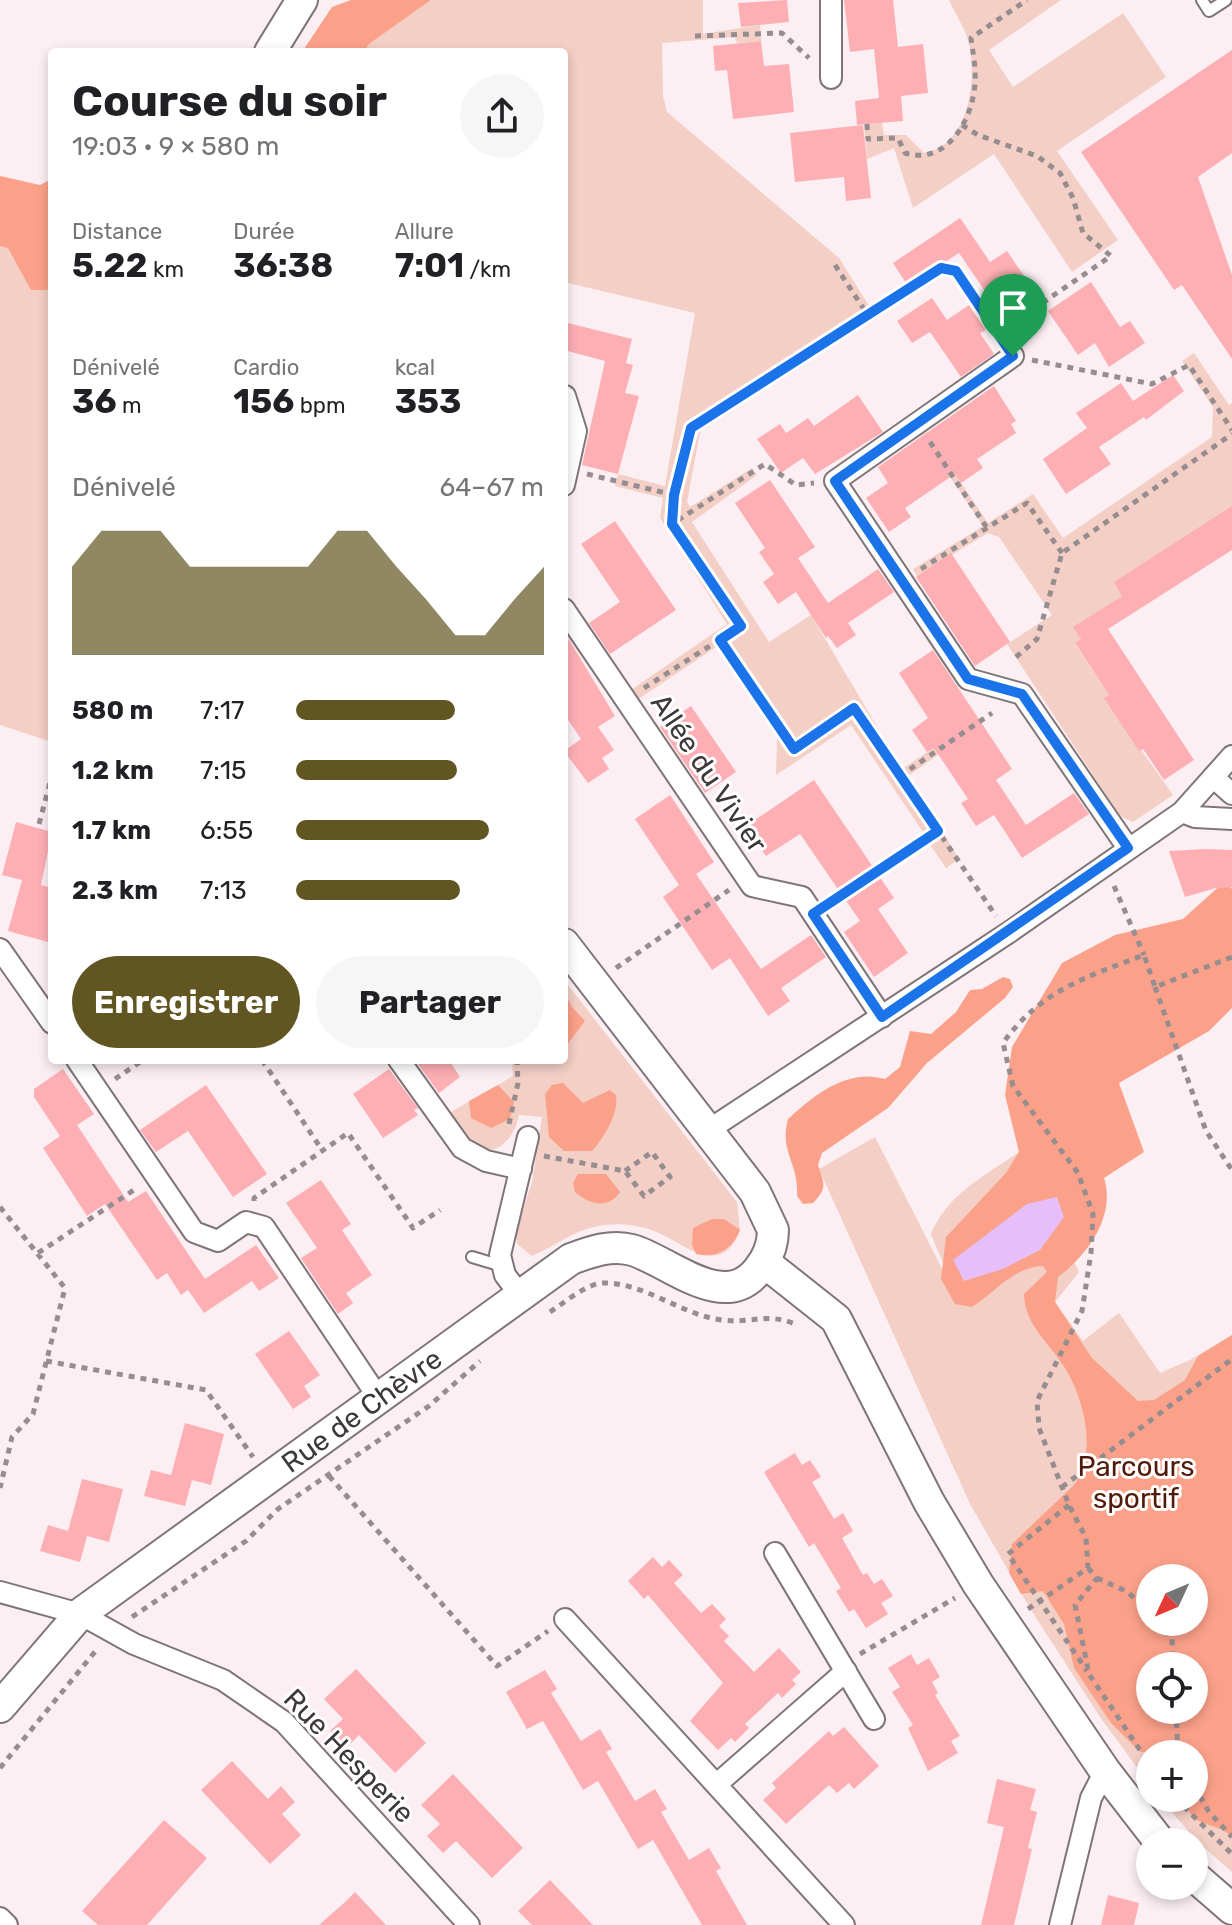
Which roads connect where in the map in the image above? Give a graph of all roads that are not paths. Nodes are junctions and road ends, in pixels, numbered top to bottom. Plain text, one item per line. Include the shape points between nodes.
1 (302, 0) edge
2 (831, 0) edge
3 (1202, 0) edge
4 (1226, 0) edge
5 (272, 48) edge
6 (831, 78) road end
7 (956, 271) road end
8 (1013, 356) joint
9 (568, 406) edge
10 (568, 468) edge
11 (568, 615) edge
12 (1232, 756) edge
13 (1213, 777) junction
14 (1232, 794) edge
15 (1182, 812) junction
16 (1232, 819) edge
17 (1128, 848) junction
18 (0, 949) edge
19 (568, 949) edge
20 (48, 1017) edge
21 (882, 1017) junction
22 (80, 1064) edge
23 (402, 1064) edge
24 (707, 1131) junction
25 (472, 1257) dead end
26 (764, 1262) junction
27 (502, 1266) junction
28 (520, 1295) junction
29 (378, 1397) junction
30 (775, 1553) dead end
31 (0, 1592) edge
32 (80, 1614) junction
33 (565, 1619) road end
34 (844, 1668) junction
35 (0, 1707) edge
36 (874, 1719) dead end
37 (1105, 1771) junction
38 (717, 1784) junction
39 (1149, 1828) edge
40 (1208, 1888) edge
41 (1232, 1909) edge
42 (0, 1918) edge
43 (7, 1925) edge
44 (469, 1925) edge
45 (844, 1925) edge
46 (1060, 1925) edge

1 - 5 street
2 - 6 street
3 - 4 lane via 1209,11
7 - 8 lane
8 - 17 street via 835,481 968,679 1022,694
9 - 10 street via 576,431
11 - 21 street, Allée du Vivier via 752,886 802,897
12 - 13 street
13 - 14 street
13 - 15 street
15 - 16 street
15 - 17 street
17 - 21 street
18 - 20 street
19 - 24 street
21 - 24 street
22 - 29 street via 201,1237 218,1241 246,1222 264,1227
23 - 27 street via 455,1141 478,1158 519,1156
24 - 26 street via 770,1217 773,1242
25 - 27 lane
26 - 28 street, Rue de Chèvre via 751,1279 712,1285 632,1250 600,1249 571,1259
26 - 37 street via 826,1309 845,1332 929,1502 1005,1626
27 - 28 street
28 - 29 street, Rue de Chèvre
29 - 32 street, Rue de Chèvre
30 - 34 street
31 - 32 street, Rue Hesperie
32 - 35 street, Rue de Chèvre
32 - 44 street, Rue Hesperie via 111,1633 223,1680 284,1722
33 - 38 street
34 - 36 street
34 - 38 street
37 - 39 street
37 - 46 street via 1091,1798
38 - 45 street
40 - 41 street
42 - 43 street

